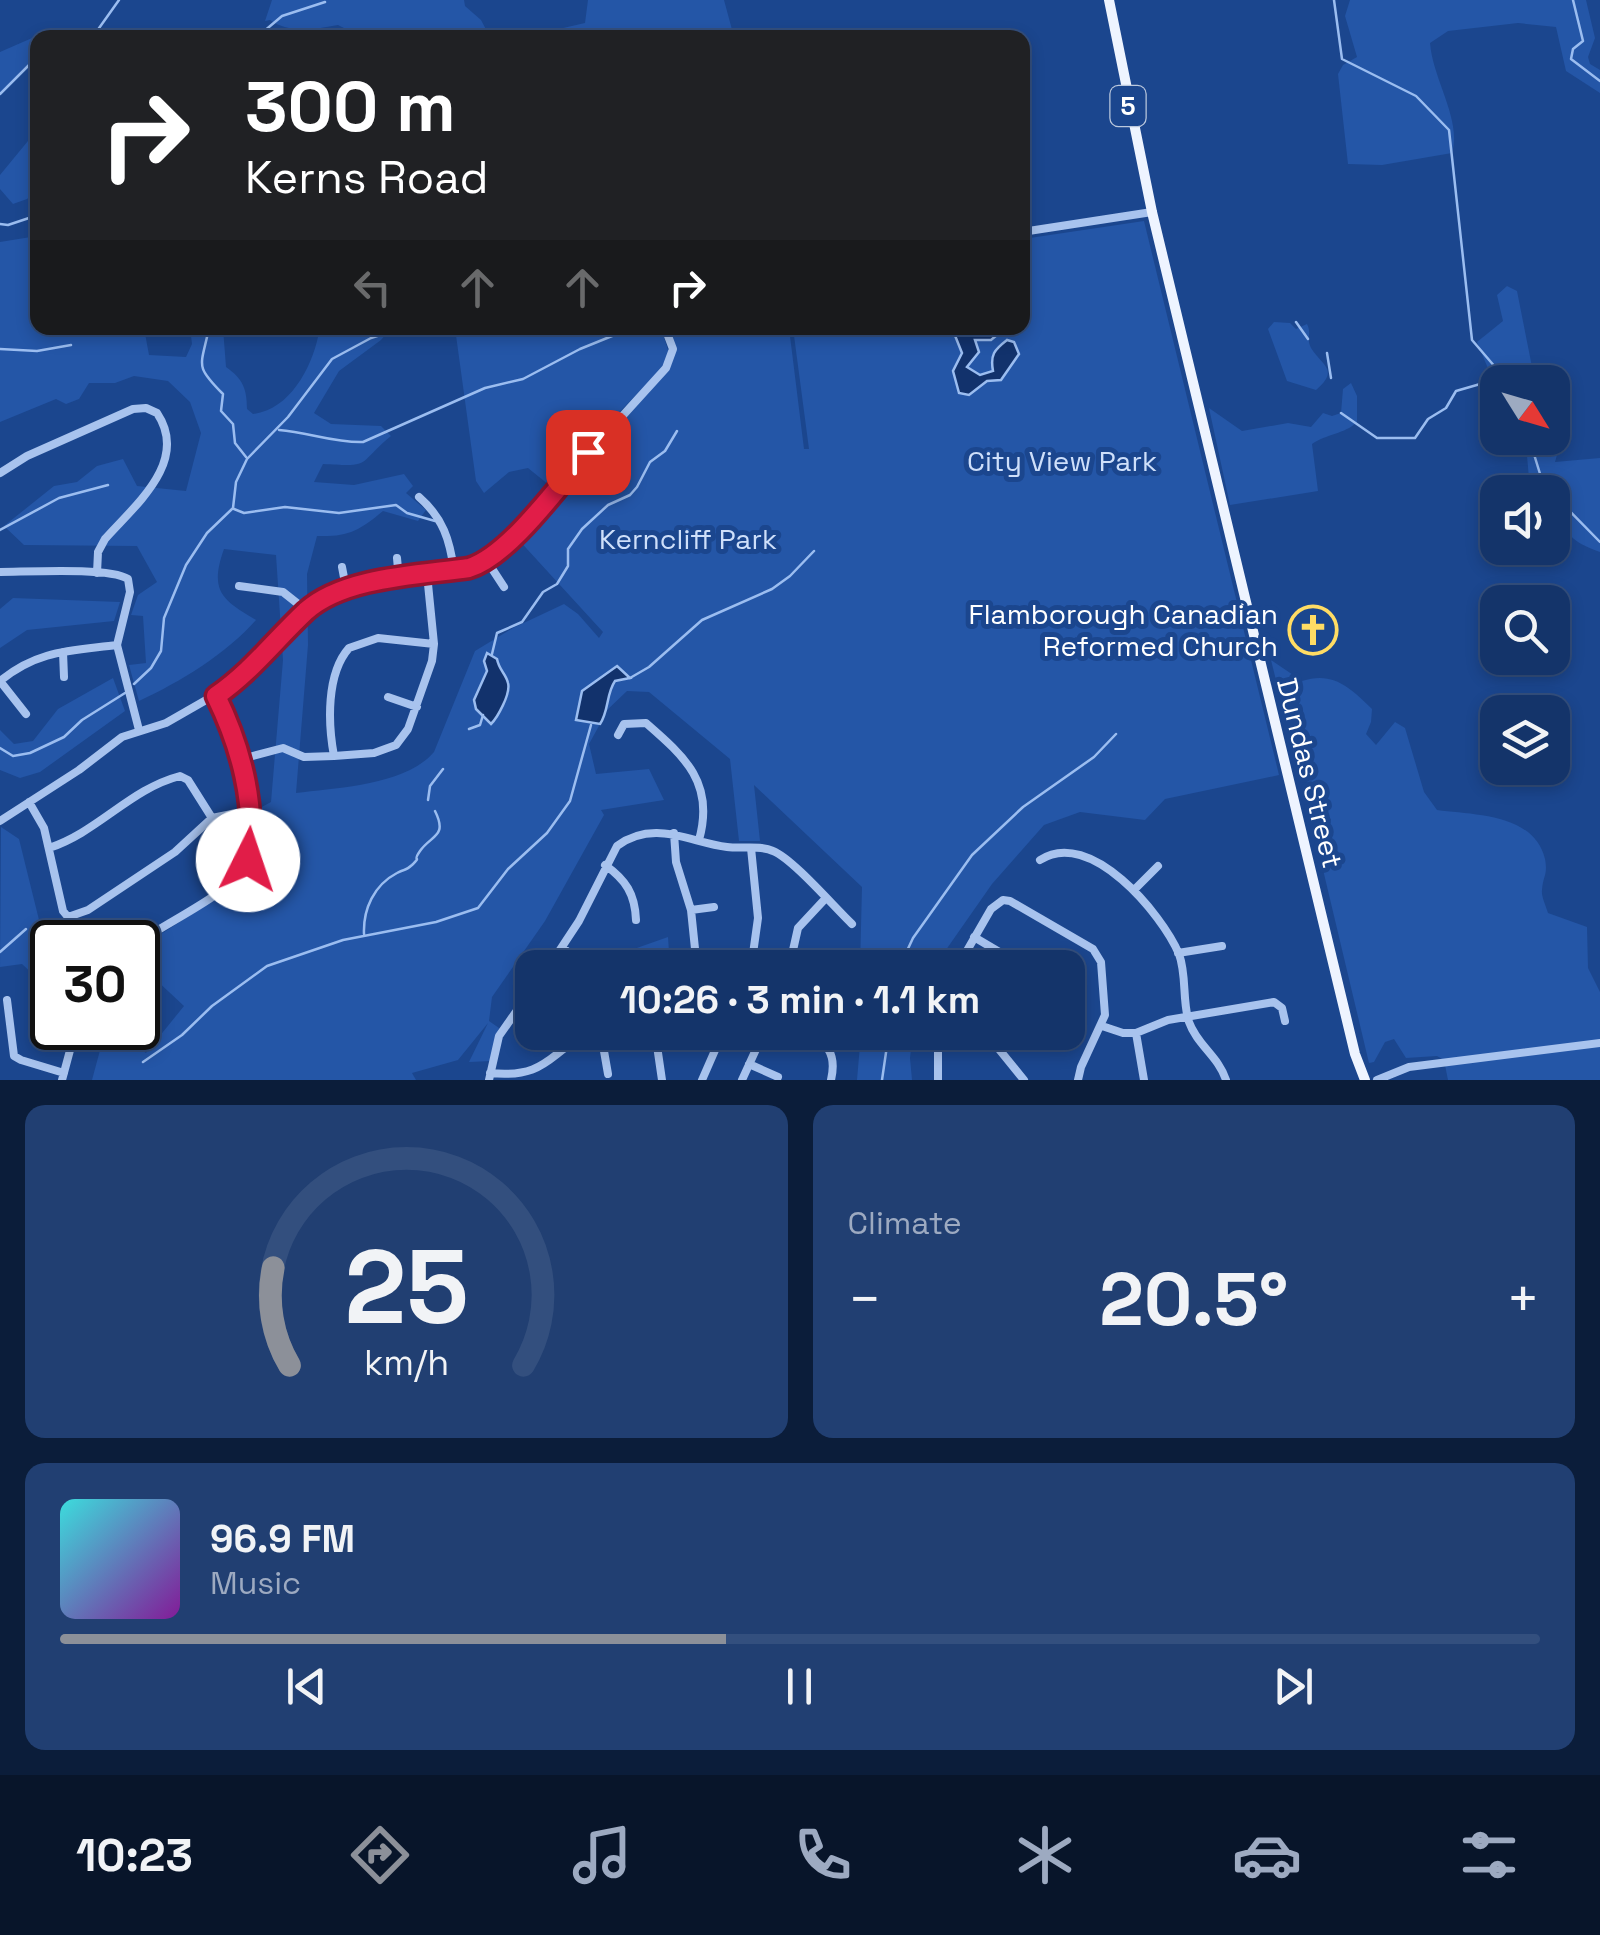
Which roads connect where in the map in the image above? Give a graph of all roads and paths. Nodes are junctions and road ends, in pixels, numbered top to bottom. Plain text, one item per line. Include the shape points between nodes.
1 (1109, 0) edge
2 (1152, 212) junction
3 (1030, 231) edge
4 (668, 335) edge
5 (0, 473) edge
6 (419, 497) dead end
7 (396, 558) dead end
8 (487, 561) junction
9 (342, 567) dead end
10 (454, 570) junction
11 (0, 572) edge
12 (97, 573) junction
13 (427, 574) junction
14 (400, 579) junction
15 (239, 586) dead end
16 (346, 588) junction
17 (504, 588) dead end
18 (306, 611) junction
19 (434, 644) junction
20 (117, 646) junction
21 (63, 652) junction
22 (64, 677) dead end
23 (0, 681) edge
24 (216, 696) junction
25 (388, 697) dead end
26 (417, 707) junction
27 (26, 714) dead end
28 (139, 730) junction
29 (618, 735) dead end
30 (334, 756) junction
31 (238, 760) junction
32 (29, 802) junction
33 (252, 810) junction
34 (212, 818) junction
35 (0, 821) edge
36 (674, 833) junction
37 (699, 840) junction
38 (49, 848) junction
39 (752, 848) junction
40 (1040, 860) dead end
41 (605, 864) junction
42 (1158, 866) dead end
43 (1134, 890) junction
44 (824, 899) junction
45 (714, 908) dead end
46 (692, 910) junction
47 (636, 920) dead end
48 (852, 924) dead end
49 (160, 928) edge
50 (974, 937) junction
51 (1222, 946) dead end
52 (562, 947) junction
53 (560, 950) edge
54 (566, 950) edge
55 (695, 950) edge
56 (753, 950) edge
57 (793, 950) edge
58 (967, 950) edge
59 (997, 950) edge
60 (1178, 953) junction
61 (7, 1000) dead end
62 (515, 1013) edge
63 (1188, 1016) junction
64 (1285, 1022) dead end
65 (1102, 1026) junction
66 (1136, 1033) junction
67 (1600, 1043) edge
68 (70, 1050) edge
69 (563, 1050) edge
70 (604, 1050) edge
71 (658, 1050) edge
72 (715, 1050) edge
73 (756, 1050) edge
74 (828, 1050) edge
75 (938, 1050) edge
76 (1000, 1050) edge
77 (749, 1064) junction
78 (608, 1074) dead end
79 (63, 1076) edge
80 (490, 1077) edge
81 (778, 1077) dead end
82 (662, 1080) edge
83 (702, 1080) edge
84 (742, 1080) edge
85 (831, 1080) edge
86 (938, 1080) edge
87 (1024, 1080) edge
88 (1078, 1080) edge
89 (1144, 1080) edge
90 (1226, 1080) edge
91 (1361, 1080) edge
92 (1377, 1080) edge

1 - 2 main road, 5
2 - 3 street
2 - 91 main road, Dundas Street / 5
4 - 8 street via 672,358
5 - 12 street via 133,409 157,413 168,440 164,467 105,540
6 - 10 street via 444,528
7 - 14 street
8 - 10 street
8 - 17 street
9 - 16 street
10 - 13 street
11 - 12 street
12 - 20 street via 123,575 130,584
13 - 14 street
13 - 19 street
14 - 16 street
15 - 18 street via 283,592
16 - 18 street
18 - 24 street
19 - 26 street
19 - 30 street via 378,638 349,648 335,672
20 - 21 street
20 - 28 street
21 - 22 street
21 - 23 street via 30,660
23 - 27 street
24 - 28 street
24 - 31 street
25 - 26 street
26 - 30 street via 396,744
28 - 32 street
29 - 37 street via 624,724 646,722 695,771 704,818
30 - 31 street via 304,757 282,748
31 - 33 street
32 - 35 street
32 - 38 street
33 - 34 street
33 - 49 street via 242,872
34 - 38 street via 180,776 148,786 71,841
34 - 38 street via 176,852 71,916 62,911
36 - 37 street
36 - 41 street via 626,840
36 - 46 street
37 - 39 street
39 - 44 street via 776,852
39 - 56 street via 758,918
40 - 43 street via 1055,854 1086,858
41 - 47 street via 627,884
41 - 52 street
42 - 43 street
43 - 60 street
44 - 48 street
44 - 57 street via 798,928
45 - 46 street
46 - 55 street
50 - 58 street
50 - 59 street
50 - 65 street via 990,908 1003,900 1088,944 1101,962
51 - 60 street
52 - 53 street
52 - 54 street
60 - 63 street
61 - 79 street via 14,1056
62 - 80 street via 499,1036
63 - 64 street via 1274,1002
63 - 66 street
63 - 90 street
65 - 66 street
65 - 88 street
66 - 89 street
67 - 92 street via 1409,1068
68 - 79 street
69 - 80 street via 532,1074
70 - 78 street
71 - 82 street
72 - 83 street
73 - 77 street
74 - 85 street via 834,1060
75 - 86 street
76 - 87 street
77 - 81 street
77 - 84 street

